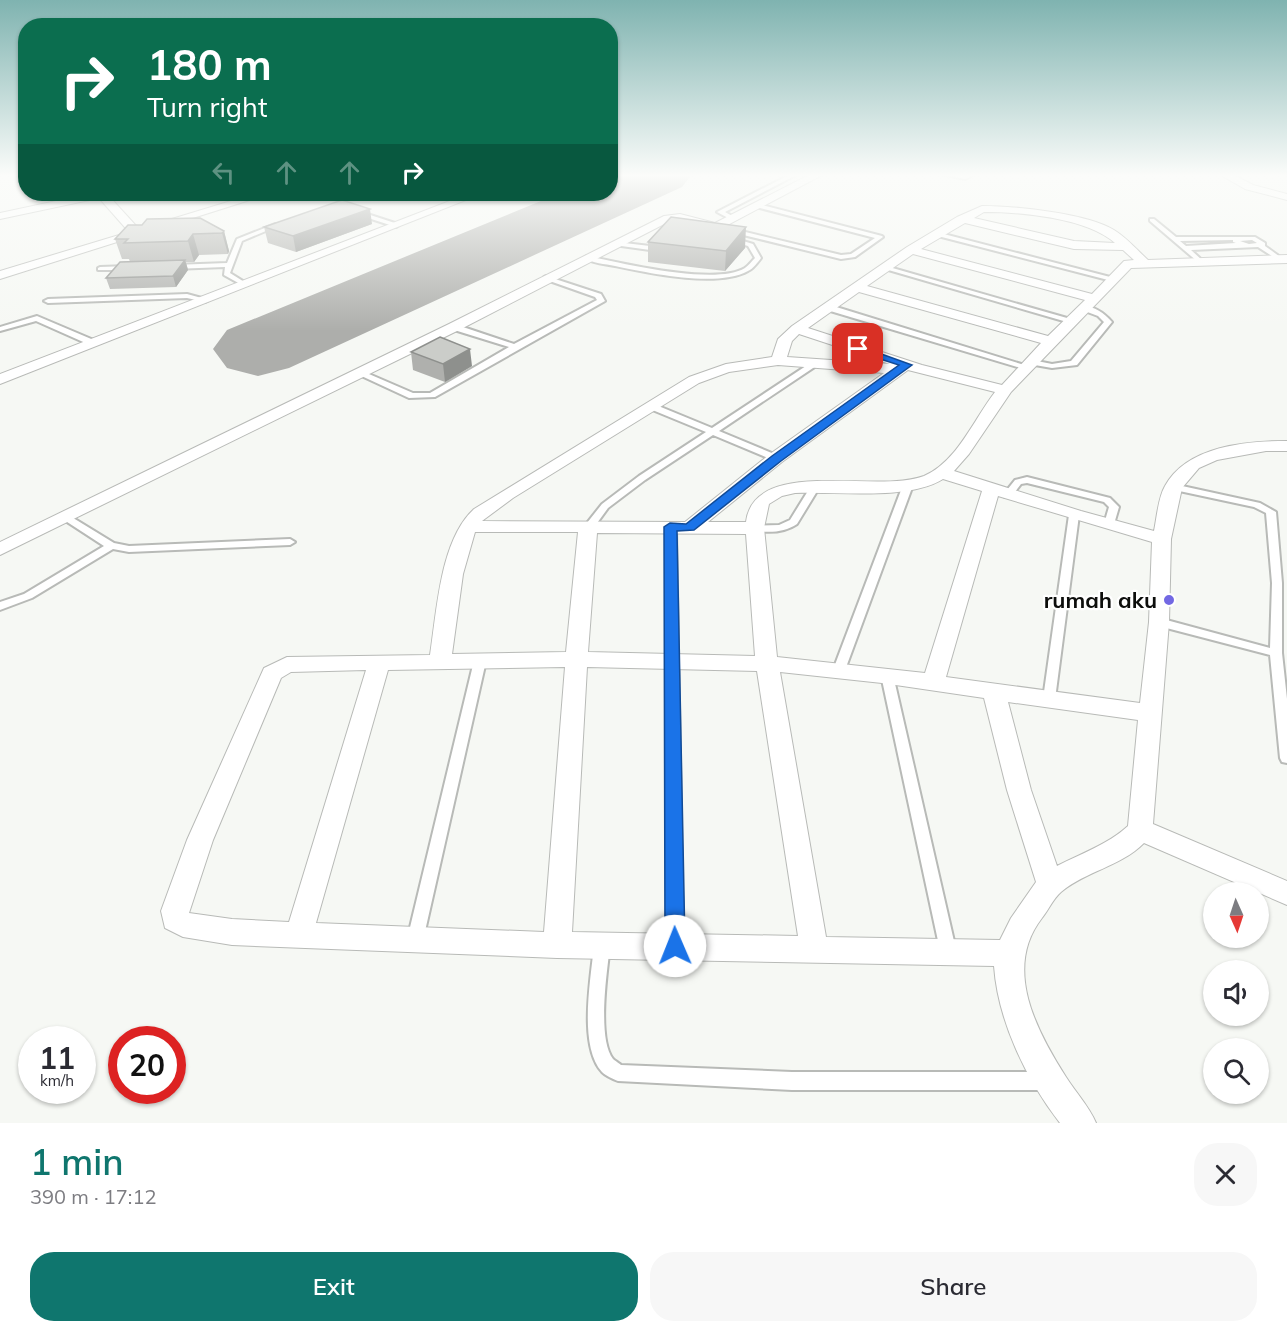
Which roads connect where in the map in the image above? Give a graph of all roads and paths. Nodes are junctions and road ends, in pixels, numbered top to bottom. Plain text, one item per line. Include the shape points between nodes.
1 (131, 226) edge
2 (158, 226) edge
3 (274, 226) edge
4 (392, 226) edge
5 (702, 226) edge
6 (724, 226) edge
7 (842, 226) edge
8 (949, 226) edge
9 (993, 226) edge
10 (1097, 226) edge
11 (1160, 226) edge
12 (650, 227) joint
13 (671, 230) edge
14 (718, 232) junction
15 (137, 233) junction
16 (936, 234) junction
17 (1174, 238) junction
18 (1236, 238) junction
19 (616, 244) junction
20 (1247, 246) junction
21 (1261, 246) junction
22 (1129, 247) junction
23 (650, 248) edge
24 (1184, 248) junction
25 (911, 250) junction
26 (587, 258) junction
27 (1278, 260) edge
28 (1200, 261) junction
29 (1144, 263) junction
30 (227, 265) junction
31 (169, 267) edge
32 (135, 268) edge
33 (886, 268) junction
34 (100, 269) dead end
35 (0, 275) edge
36 (546, 278) junction
37 (1112, 279) junction
38 (244, 284) junction
39 (859, 288) junction
40 (205, 300) junction
41 (48, 301) dead end
42 (1090, 303) junction
43 (830, 308) junction
44 (1070, 320) junction
45 (454, 327) junction
46 (797, 328) junction
47 (0, 329) edge
48 (1049, 341) junction
49 (93, 343) junction
50 (515, 347) junction
51 (778, 361) junction
52 (815, 364) junction
53 (1029, 365) junction
54 (902, 367) junction
55 (359, 373) junction
56 (0, 379) edge
57 (1005, 390) junction
58 (653, 407) junction
59 (714, 431) junction
60 (1287, 446) edge
61 (776, 458) junction
62 (943, 473) junction
63 (908, 485) junction
64 (1173, 487) junction
65 (814, 488) junction
66 (999, 492) junction
67 (1074, 515) junction
68 (65, 516) junction
69 (1108, 524) junction
70 (468, 526) junction
71 (680, 527) junction
72 (588, 528) junction
73 (755, 528) junction
74 (1162, 539) junction
75 (290, 542) dead end
76 (111, 546) junction
77 (0, 549) edge
78 (0, 606) edge
79 (1159, 622) junction
80 (1276, 653) junction
81 (440, 660) junction
82 (576, 660) junction
83 (480, 661) junction
84 (672, 661) junction
85 (767, 663) junction
86 (379, 664) junction
87 (839, 670) junction
88 (887, 675) junction
89 (933, 682) junction
90 (994, 692) junction
91 (1049, 699) junction
92 (1150, 713) junction
93 (1287, 758) edge
94 (1140, 830) junction
95 (1050, 884) junction
96 (1287, 893) edge
97 (299, 934) junction
98 (415, 940) junction
99 (557, 945) junction
100 (602, 946) junction
101 (675, 946) junction
102 (814, 949) junction
103 (948, 950) junction
104 (1010, 953) junction
105 (1050, 1081) junction
106 (1080, 1123) edge

1 - 15 street
2 - 15 street
3 - 30 lane via 239,240
4 - 38 street
5 - 14 street
6 - 14 street
7 - 14 lane via 877,235 879,240 853,256 841,257
8 - 16 street
9 - 22 street via 1074,245
10 - 22 street
11 - 17 lane
12 - 13 lane
12 - 19 street
14 - 26 lane via 751,245 758,253 756,263 738,274 706,277
15 - 35 street
16 - 25 street
16 - 37 lane
17 - 18 lane
17 - 24 lane
18 - 20 lane via 1236,242
18 - 21 lane via 1253,238 1263,243
19 - 23 lane
19 - 26 street
20 - 21 lane
20 - 24 lane
20 - 27 lane
21 - 27 lane
22 - 29 street
24 - 28 lane
25 - 33 street
25 - 42 street
26 - 36 street
27 - 28 street
28 - 29 street
29 - 37 street via 1128,264
30 - 31 lane
30 - 38 lane via 228,277
32 - 34 lane
33 - 39 street
33 - 44 lane
36 - 45 street
36 - 50 lane via 598,296 600,302
37 - 42 street
38 - 40 street
39 - 43 street
39 - 48 street
40 - 41 lane via 187,297
40 - 49 street
42 - 44 street
42 - 53 lane via 1108,322 1074,363
43 - 46 street
43 - 53 lane
44 - 48 street
45 - 50 lane
45 - 55 street
46 - 51 street via 785,339
46 - 54 street
47 - 49 lane via 37,318
48 - 53 street
49 - 56 street
50 - 55 lane via 432,395 412,396
51 - 52 street
51 - 58 street via 710,372
52 - 54 street
52 - 59 lane
53 - 57 street
54 - 57 street
54 - 61 street
55 - 68 street
57 - 62 street
58 - 59 lane
58 - 70 street via 507,494
59 - 61 lane
59 - 72 lane via 615,498
60 - 64 street via 1239,450 1203,460 1192,464
61 - 71 street
62 - 63 street
62 - 66 street
63 - 65 street
63 - 87 lane
64 - 74 street
64 - 80 lane via 1257,505 1271,512 1277,583
65 - 73 lane via 792,525 783,529
65 - 73 street via 769,495 759,506
66 - 67 street
66 - 69 lane via 1027,480 1107,500 1114,507
66 - 89 street
67 - 69 street
67 - 91 lane
68 - 76 lane
68 - 77 street
69 - 74 street
70 - 72 street
70 - 81 street via 458,559
71 - 72 street
71 - 73 street
71 - 84 lane
72 - 82 street
73 - 85 street
74 - 79 street
75 - 76 lane via 129,549
76 - 78 lane via 28,596
79 - 80 lane
79 - 92 street
80 - 93 lane
81 - 83 street
81 - 86 street
82 - 83 street
82 - 84 street
82 - 99 street
83 - 98 lane
84 - 85 street
84 - 101 lane
85 - 87 street
85 - 102 street
86 - 97 street
86 - 97 street via 287,666 272,673 200,840 175,911 175,919 183,925 207,930
87 - 88 street
88 - 89 street
88 - 103 lane
89 - 90 street
90 - 91 street
90 - 95 street via 1019,790
91 - 92 street
92 - 94 street
94 - 95 street via 1117,852
94 - 96 street
95 - 104 street via 1019,930
97 - 98 street
98 - 99 street
99 - 100 street
100 - 101 street
100 - 105 lane via 597,1032 602,1061 618,1073 792,1081
101 - 102 street
102 - 103 street
103 - 104 street
104 - 105 street via 1008,967 1014,995
105 - 106 street

